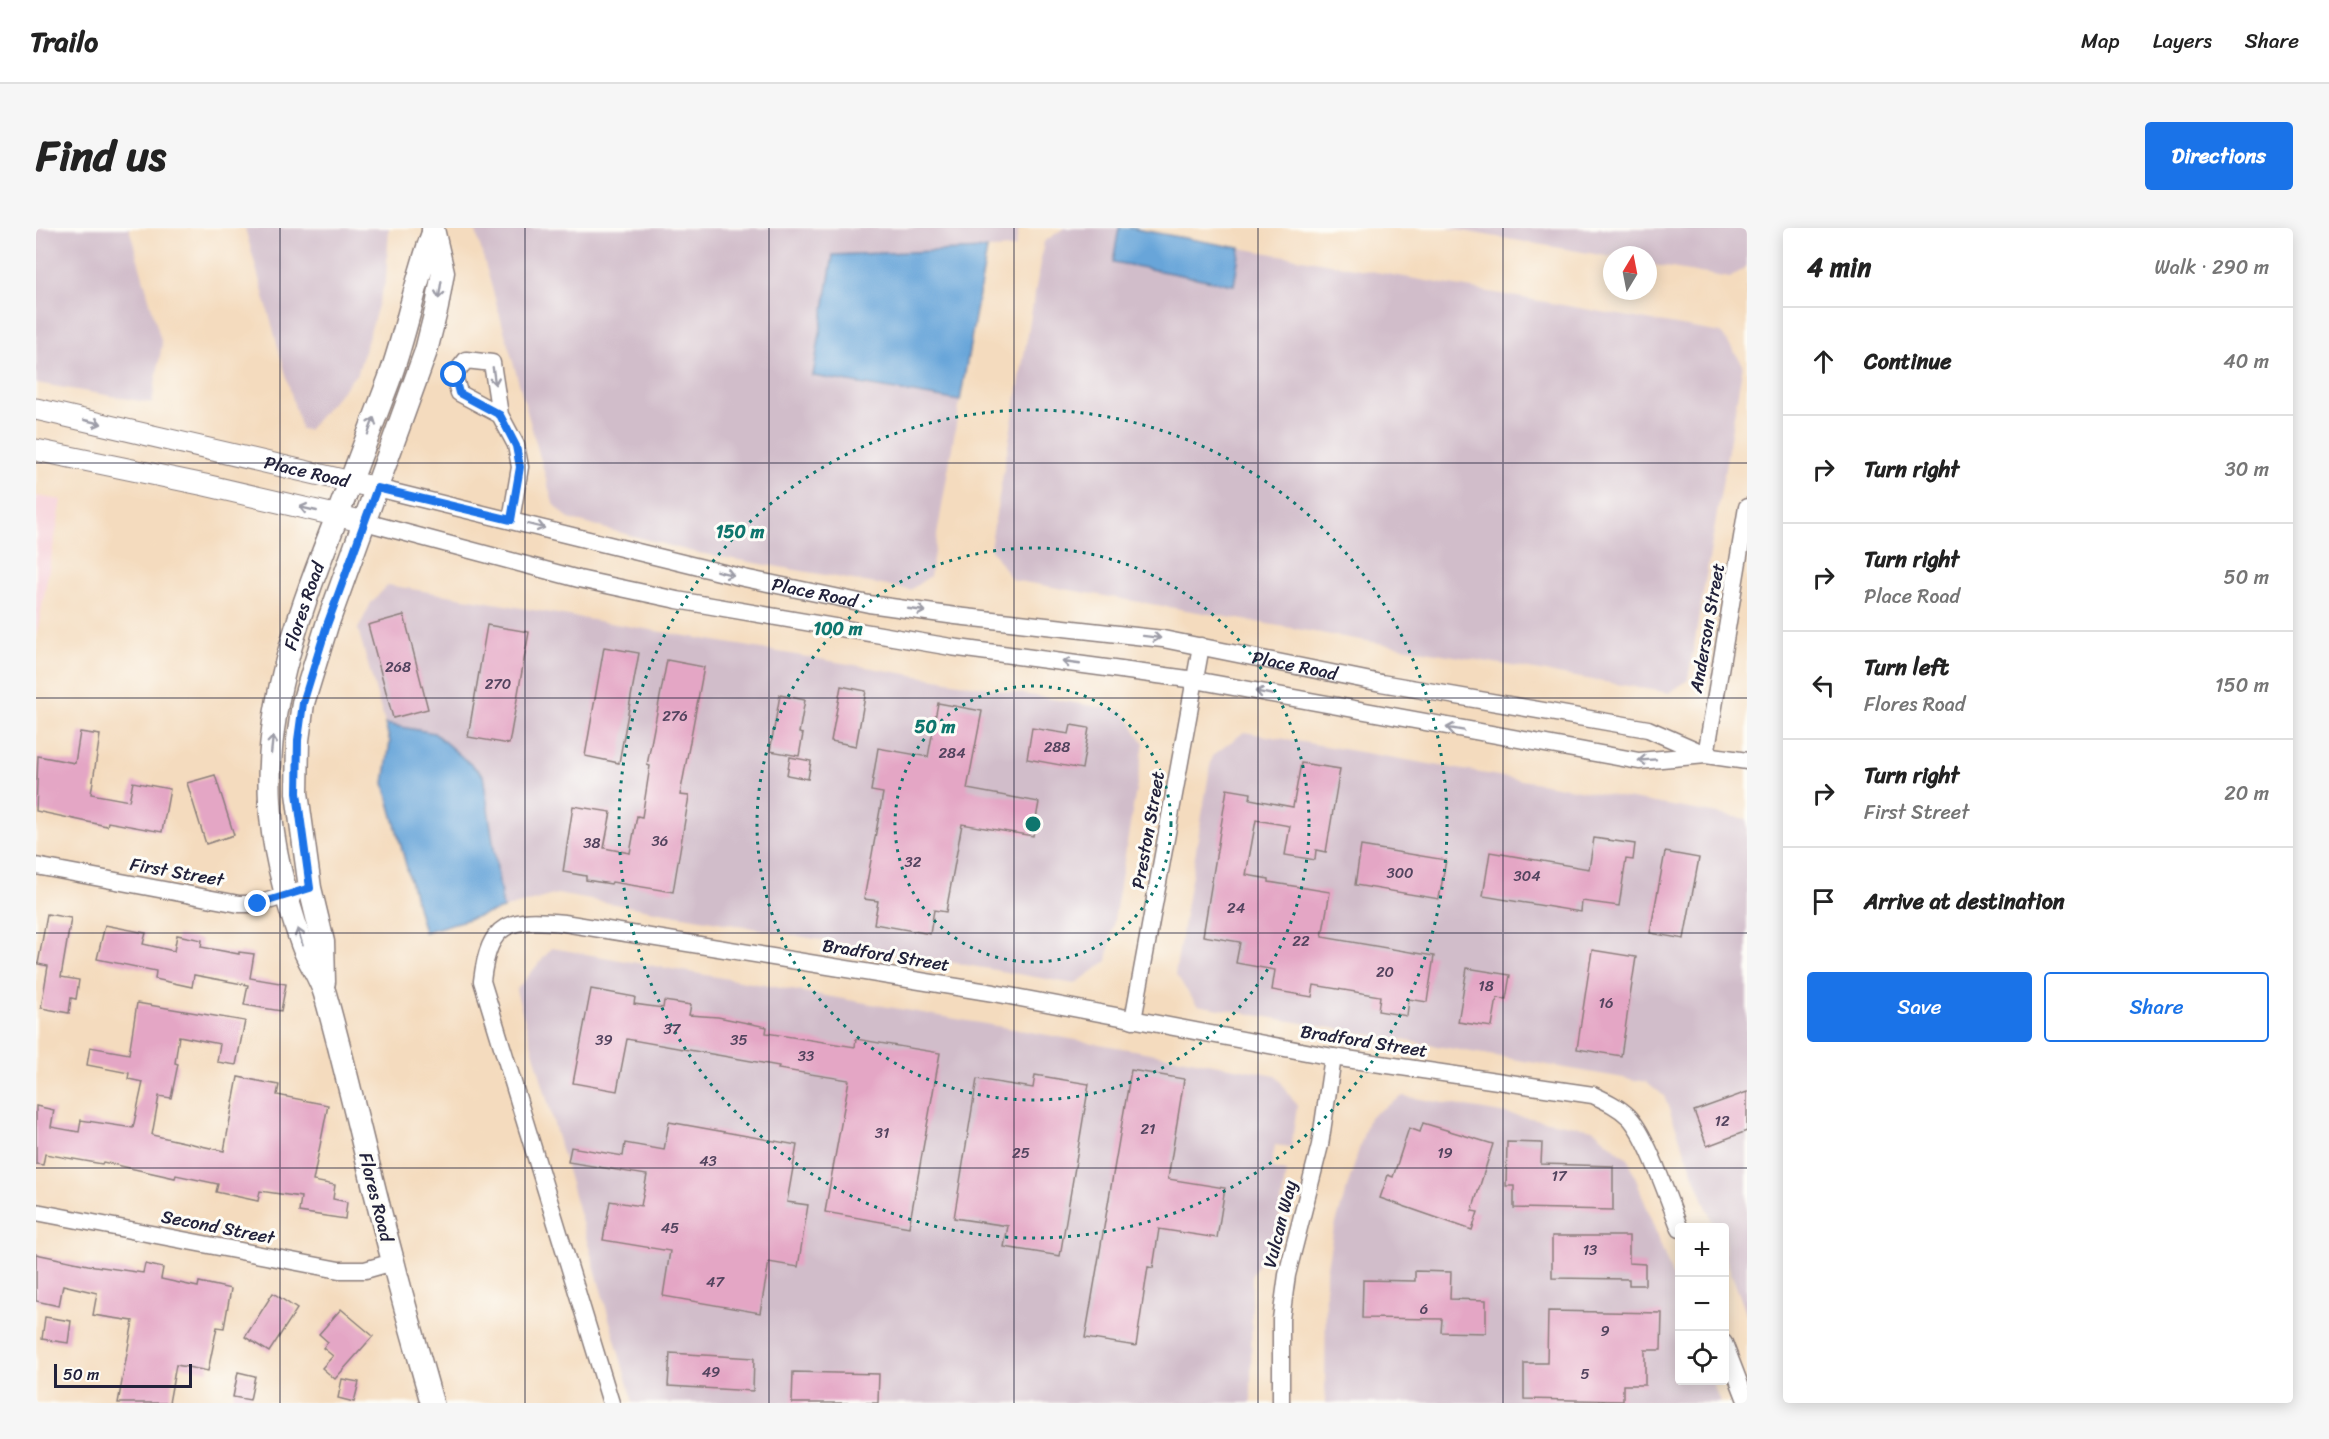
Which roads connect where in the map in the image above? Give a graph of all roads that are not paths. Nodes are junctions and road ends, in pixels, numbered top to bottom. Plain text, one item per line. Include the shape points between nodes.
1 (433, 231) edge
2 (36, 409) edge
3 (500, 415) dead end
4 (36, 450) edge
5 (351, 482) junction
6 (377, 488) junction
7 (1747, 507) edge
8 (337, 515) junction
9 (511, 520) junction
10 (365, 522) junction
11 (1201, 646) junction
12 (1195, 680) junction
13 (1706, 754) junction
14 (1747, 761) edge
15 (36, 866) edge
16 (310, 888) junction
17 (287, 895) junction
18 (324, 990) junction
19 (1133, 1020) junction
20 (1333, 1057) junction
21 (36, 1212) edge
22 (1678, 1223) edge
23 (393, 1262) junction
24 (1729, 1354) edge
25 (432, 1403) edge
26 (611, 1403) edge
27 (1281, 1403) edge
28 (1747, 1403) edge

5 -> 1 main road, Flores Road via 404,336
1 -> 6 main road, Flores Road via 443,272 437,307 419,372
2 -> 5 street, Place Road
3 - 9 street via 516,446 520,467
8 -> 4 street, Place Road
5 - 6 street, Place Road
5 - 8 main road, Flores Road
6 - 9 street, Place Road
6 - 10 main road, Flores Road
7 - 13 street, Anderson Street
8 - 10 street, Place Road
17 -> 8 main road, Flores Road via 275,846 270,801 275,714 295,633
9 -> 11 street, Place Road via 744,578 869,604
12 -> 10 street, Place Road via 951,647 687,602 579,579
10 - 16 main road, Flores Road via 303,703 297,793
11 - 12 street, Preston Street
11 - 13 street, Place Road via 1381,683 1648,729
13 -> 12 street, Place Road via 1639,761
12 - 19 street, Preston Street
13 - 14 street, Place Road
15 - 17 street, First Street via 239,904 258,904
16 - 17 street, First Street
16 - 18 main road, Flores Road via 323,942
18 -> 17 main road, Flores Road via 303,946
18 - 23 main road, Flores Road
19 - 20 street, Bradford Street
19 - 26 street, Bradford Street via 994,993 564,923 528,920 506,926 493,938 485,957 482,981
20 - 22 street, Bradford Street via 1593,1095 1615,1105 1631,1118 1643,1140
20 - 27 street, Vulcan Way via 1320,1145 1287,1275 1281,1319
21 - 23 street, Second Street via 339,1270 364,1270
23 - 25 main road, Flores Road
24 - 28 street

